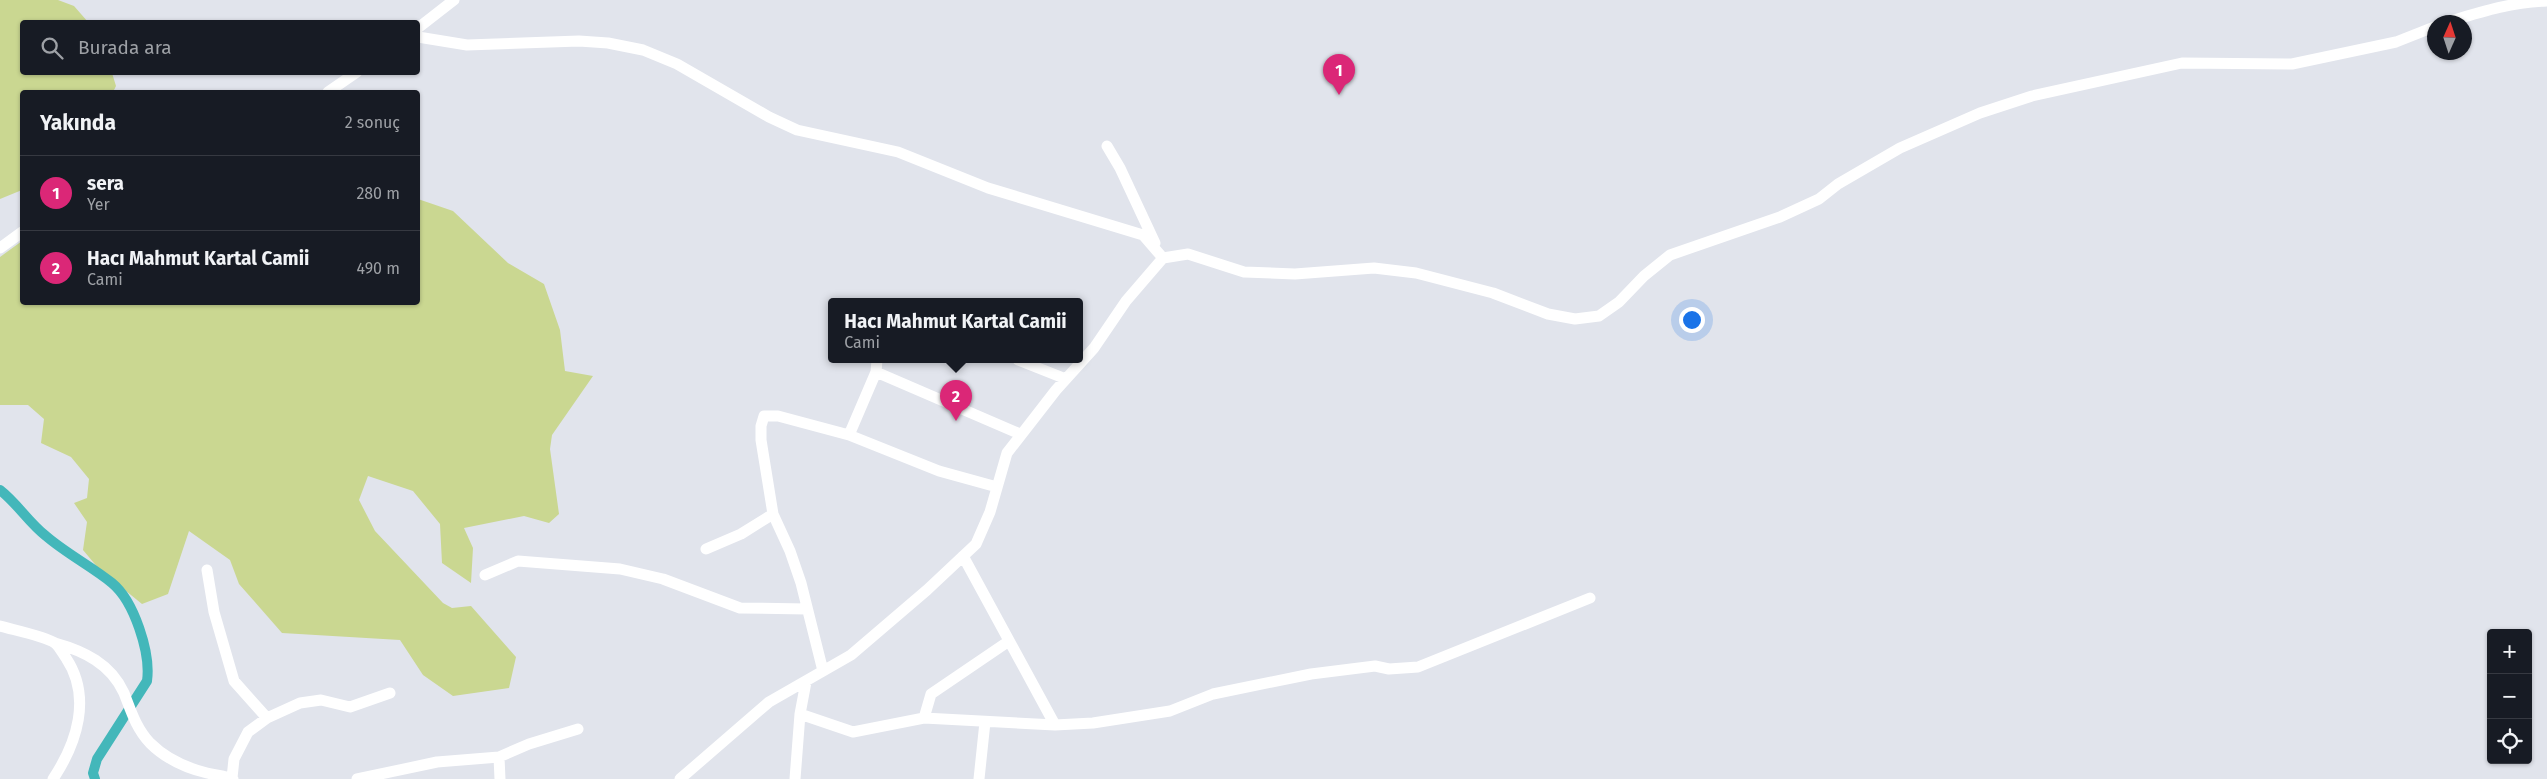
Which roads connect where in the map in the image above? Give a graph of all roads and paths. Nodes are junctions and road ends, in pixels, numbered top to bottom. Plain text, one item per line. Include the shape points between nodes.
1 (454, 0) edge
2 (2547, 1) edge
3 (2470, 15) edge
4 (420, 26) edge
5 (2427, 30) edge
6 (420, 37) edge
7 (353, 75) edge
8 (331, 90) edge
9 (1107, 146) dead end
10 (20, 233) edge
11 (0, 248) edge
12 (1162, 258) junction
13 (1083, 360) edge
14 (877, 363) edge
15 (1026, 363) edge
16 (1080, 363) edge
17 (876, 372) junction
18 (1066, 379) junction
19 (1020, 434) junction
20 (849, 435) junction
21 (997, 487) junction
22 (773, 514) junction
23 (706, 548) dead end
24 (963, 556) junction
25 (207, 570) dead end
26 (486, 575) dead end
27 (1590, 598) dead end
28 (807, 609) junction
29 (0, 626) edge
30 (1010, 641) junction
31 (56, 643) junction
32 (823, 671) junction
33 (806, 682) junction
34 (390, 693) dead end
35 (800, 714) junction
36 (268, 718) junction
37 (924, 718) junction
38 (985, 722) junction
39 (1055, 725) junction
40 (578, 729) dead end
41 (500, 757) junction
42 (362, 778) edge
43 (52, 779) edge
44 (232, 779) edge
45 (500, 779) edge
46 (680, 779) edge
47 (795, 779) edge
48 (979, 779) edge

1 - 4 street
2 - 3 street via 2524,1
5 - 12 street via 2396,42 2292,64 2182,63 2032,96 1980,113 1900,148 1818,199 1780,217 1670,256 1599,316 1575,319 1548,314 1493,293 1416,273 1374,268 1295,274 1244,272 1188,254
6 - 12 street via 467,45 579,41 643,50 677,64 797,130 898,152 988,188 1143,235
7 - 8 street
9 - 12 street
10 - 11 street
12 - 13 street
14 - 17 street
15 - 18 street
16 - 18 street
17 - 19 street
17 - 20 street
18 - 19 street
19 - 21 street via 1006,453
20 - 21 street via 939,471
20 - 22 street via 778,416 764,416 761,440
21 - 24 street via 976,544
22 - 23 street via 741,534
22 - 28 street via 790,551
24 - 30 street
24 - 32 street via 866,642
25 - 36 street via 214,612 234,680
26 - 28 street via 518,561 620,569 663,579 740,608
27 - 39 street via 1418,667 1389,669 1375,666 1311,674 1213,694 1170,711 1093,723
28 - 32 street
29 - 31 street
30 - 37 street via 931,694
30 - 39 street
31 - 43 street via 71,666 79,688 80,719 75,736
31 - 44 street via 81,650 109,669 123,691 133,720 150,743 169,759
32 - 33 street
33 - 35 street
33 - 46 street via 769,702
34 - 36 street via 350,707 321,700 300,704
35 - 37 street via 853,732
35 - 47 street
36 - 44 street via 248,732 234,759
37 - 38 street
38 - 39 street
38 - 48 street
40 - 41 street
41 - 42 street via 437,762
41 - 45 street

